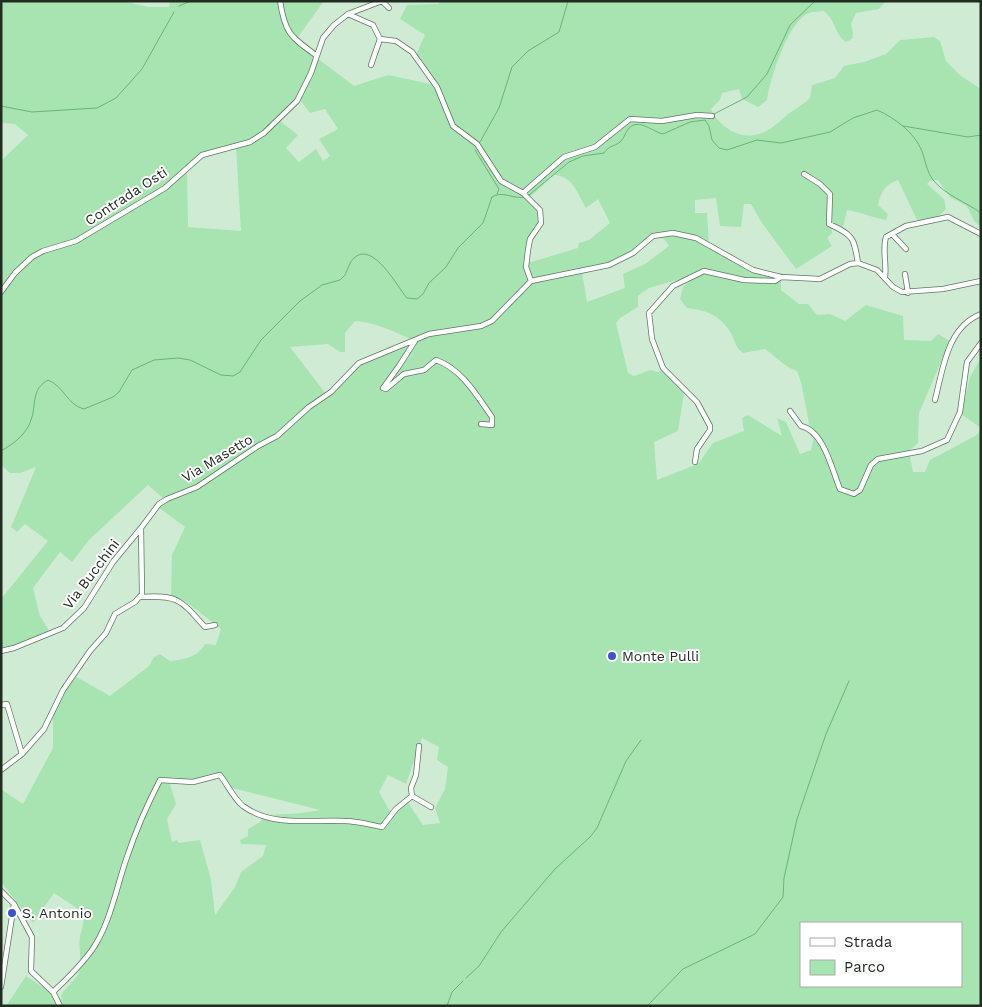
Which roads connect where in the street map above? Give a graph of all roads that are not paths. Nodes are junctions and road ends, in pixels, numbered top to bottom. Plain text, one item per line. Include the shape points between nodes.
1 (280, 1) edge
2 (382, 1) edge
3 (389, 8) dead end
4 (348, 14) junction
5 (380, 38) junction
6 (317, 56) junction
7 (371, 65) dead end
8 (712, 116) dead end
9 (804, 174) dead end
10 (524, 193) junction
11 (892, 234) junction
12 (980, 234) edge
13 (906, 249) dead end
14 (858, 263) junction
15 (905, 274) dead end
16 (781, 277) junction
17 (885, 277) junction
18 (531, 281) junction
19 (981, 281) edge
20 (1, 292) edge
21 (908, 293) junction
22 (981, 314) edge
23 (416, 340) junction
24 (981, 343) edge
25 (935, 400) dead end
26 (790, 411) dead end
27 (481, 424) dead end
28 (695, 462) dead end
29 (141, 528) junction
30 (140, 596) junction
31 (215, 625) dead end
32 (1, 650) edge
33 (1, 705) edge
34 (419, 746) dead end
35 (22, 754) junction
36 (1, 770) edge
37 (412, 796) junction
38 (431, 807) dead end
39 (1, 891) edge
40 (14, 904) junction
41 (1, 987) edge
42 (53, 992) junction
43 (60, 1006) edge

1 - 6 street via 285,26 291,37
2 - 3 street
2 - 4 street
4 - 5 street via 373,25
4 - 6 street, Contrada Osti via 323,38
5 - 7 street
5 - 10 street via 396,41 412,52 437,87 453,126 478,144 501,181
6 - 20 street, Contrada Osti via 297,101 264,133 250,142 202,155 164,188 76,241 32,257
8 - 10 street via 662,121 630,119 595,148 564,157
9 - 14 street via 830,194 829,224 850,233 855,242
10 - 18 street via 542,216 528,250 526,267
11 - 12 street via 906,226 948,217
11 - 13 street
11 - 17 street via 886,237 883,245 887,262
14 - 16 street via 820,279
14 - 17 street via 877,270
15 - 21 street
16 - 18 street via 753,270 696,238 673,233 653,236 633,253 609,265
16 - 28 street via 775,281 744,280 704,271 674,286 649,313 652,339 663,368 697,402 710,426 697,449
17 - 21 street via 893,287
18 - 23 street, Via Masetto via 492,321 481,326 429,334
19 - 21 street
22 - 25 street via 970,319 950,341
23 - 27 street via 382,388 386,389 404,374 424,370 436,360 448,364 466,381 492,417 492,425
23 - 29 street, Via Masetto via 359,363 277,436 197,487 166,498
24 - 26 street via 967,362 960,412 947,440 922,451 878,459 871,464 860,490 854,494 840,489 817,437 800,426
29 - 30 street via 143,591
29 - 32 street, Via Bucchini via 113,562 84,608 63,628
30 - 31 street via 164,596 183,602 205,627
30 - 35 street via 115,614 106,634 63,690 44,729
33 - 35 street via 7,704
34 - 37 street
35 - 36 street
37 - 38 street
37 - 42 street via 382,827 374,823 344,821 294,822 273,819 242,806 220,775 193,782 160,780 143,813 126,858 114,904 101,932 92,949
39 - 40 street
40 - 41 street
40 - 42 street via 32,937 31,971
42 - 43 street

